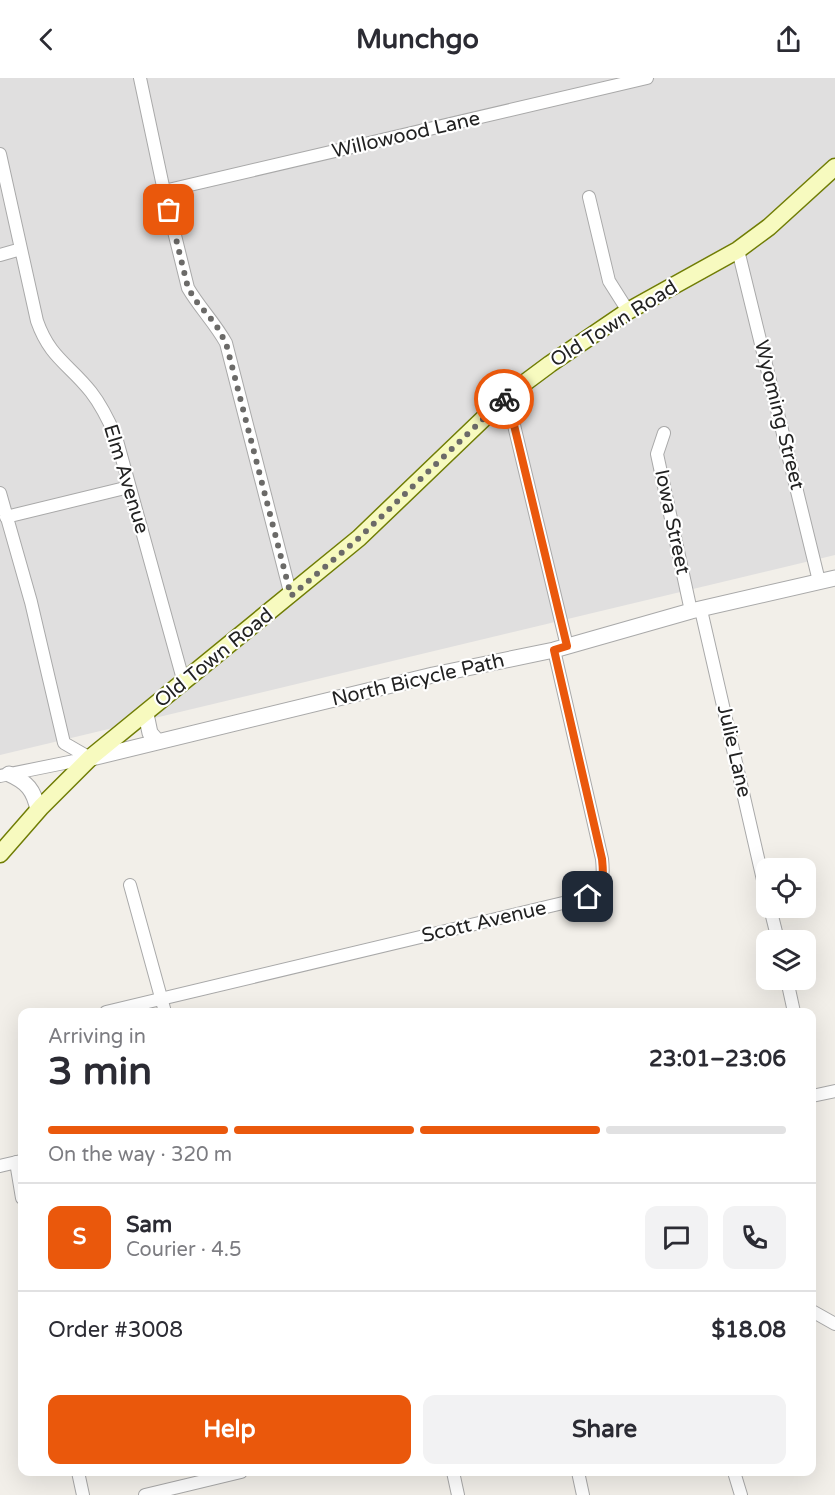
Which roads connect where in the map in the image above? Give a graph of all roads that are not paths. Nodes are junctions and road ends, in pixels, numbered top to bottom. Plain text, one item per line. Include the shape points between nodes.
1 (140, 78) edge
2 (647, 78) edge
3 (0, 154) edge
4 (835, 167) edge
5 (164, 191) junction
6 (589, 197) dead end
7 (21, 249) junction
8 (738, 250) junction
9 (0, 255) edge
10 (628, 310) junction
11 (507, 396) junction
12 (664, 433) dead end
13 (129, 487) junction
14 (0, 493) edge
15 (6, 517) junction
16 (835, 578) edge
17 (819, 581) junction
18 (291, 596) junction
19 (696, 611) junction
20 (560, 648) junction
21 (184, 683) junction
22 (146, 714) junction
23 (157, 741) junction
24 (90, 758) junction
25 (4, 775) edge
26 (38, 810) junction
27 (0, 854) edge
28 (758, 858) edge
29 (130, 885) dead end
30 (789, 990) edge
31 (162, 999) junction
32 (123, 1008) edge
33 (164, 1008) edge
34 (793, 1008) edge
35 (835, 1091) edge
36 (816, 1093) edge
37 (18, 1161) edge
38 (0, 1166) edge
39 (816, 1313) edge
40 (835, 1324) edge
41 (79, 1476) edge
42 (224, 1476) edge
43 (457, 1476) edge
44 (579, 1476) edge
45 (735, 1476) edge
46 (83, 1495) edge
47 (145, 1495) edge
48 (458, 1495) edge
49 (583, 1495) edge
50 (741, 1495) edge

1 - 5 street
2 - 5 street, Willowood Lane
3 - 7 street, Elm Avenue
4 - 8 main road, Old Town Road
5 - 18 street via 188,288 226,343
6 - 10 street via 609,281
7 - 9 street
7 - 13 street, Elm Avenue via 43,339 103,407 117,437
8 - 10 main road, Old Town Road
8 - 17 street, Wyoming Street
10 - 11 main road, Old Town Road
11 - 18 main road, Old Town Road via 359,538
11 - 20 street
12 - 19 street, Iowa Street via 657,454
13 - 15 street
13 - 21 street, Elm Avenue
14 - 15 street
15 - 24 street via 31,602 64,743
16 - 17 street, North Bicycle Path
17 - 19 street, North Bicycle Path
18 - 21 main road, Old Town Road
19 - 20 street, North Bicycle Path
19 - 28 street, Julie Lane
20 - 23 street, North Bicycle Path
20 - 31 street, Scott Avenue via 602,859 604,877 599,890 588,897
21 - 22 main road, Old Town Road
22 - 23 street via 150,733
22 - 24 main road, Old Town Road
23 - 24 street, North Bicycle Path
24 - 25 street, North Bicycle Path
24 - 26 main road, Old Town Road
25 - 26 street via 26,782 36,797
26 - 27 main road, Old Town Road
29 - 31 street
30 - 34 street
31 - 32 street
31 - 33 street
35 - 36 street
37 - 38 street
39 - 40 street
41 - 46 street
42 - 47 street
43 - 48 street
44 - 49 street
45 - 50 street

